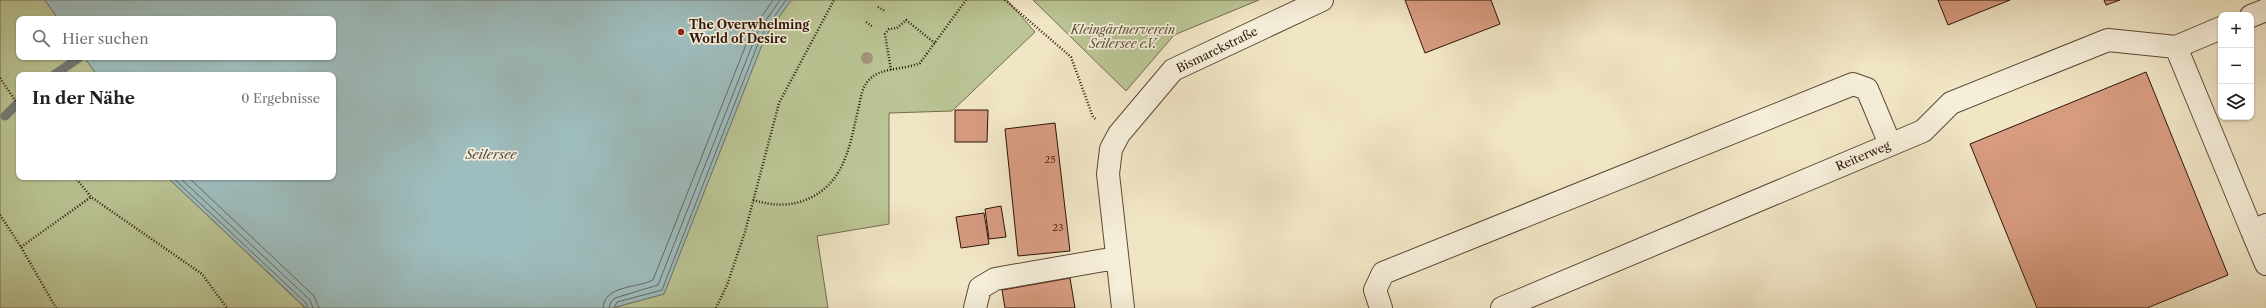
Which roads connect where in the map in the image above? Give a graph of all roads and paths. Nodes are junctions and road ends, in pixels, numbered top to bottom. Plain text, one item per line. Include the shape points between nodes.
1 (834, 0) edge
2 (966, 0) edge
3 (1006, 0) edge
4 (1322, 0) edge
5 (878, 6) dead end
6 (2266, 10) edge
7 (885, 11) dead end
8 (2254, 15) edge
9 (866, 22) dead end
10 (873, 27) dead end
11 (2218, 29) edge
12 (936, 44) junction
13 (2176, 47) junction
14 (892, 70) junction
15 (0, 78) edge
16 (16, 102) edge
17 (1119, 134) junction
18 (1890, 144) junction
19 (77, 180) edge
20 (91, 197) junction
21 (753, 200) junction
22 (0, 215) edge
23 (2259, 228) edge
24 (21, 247) junction
25 (1116, 258) junction
26 (2266, 264) edge
27 (56, 308) edge
28 (227, 308) edge
29 (716, 308) edge
30 (975, 308) edge
31 (1123, 308) edge
32 (1381, 308) edge
33 (1502, 308) edge

1 - 21 path via 779,103
2 - 12 path
3 - 17 path via 1071,57 1093,117
4 - 17 street, Bismarckstraße via 1173,70
5 - 7 path
6 - 8 street
9 - 10 path
11 - 13 street, Reiterweg
12 - 14 path via 920,63
12 - 14 path via 906,20 897,28 889,29 885,34
13 - 18 street, Reiterweg via 2108,40 1951,103 1923,131
13 - 23 street
14 - 21 path via 874,75 864,86 843,166 832,183 816,194 793,204 777,205
15 - 16 path
17 - 25 street, Bismarckstraße via 1111,149 1108,174
18 - 32 street via 1867,89 1853,84 1383,273 1375,290
18 - 33 street, Reiterweg
19 - 20 path
20 - 24 path
20 - 28 path via 202,274
21 - 29 path via 727,285
22 - 24 path
23 - 26 street
24 - 27 path
25 - 30 street via 995,279 980,288
25 - 31 street, Bismarckstraße

